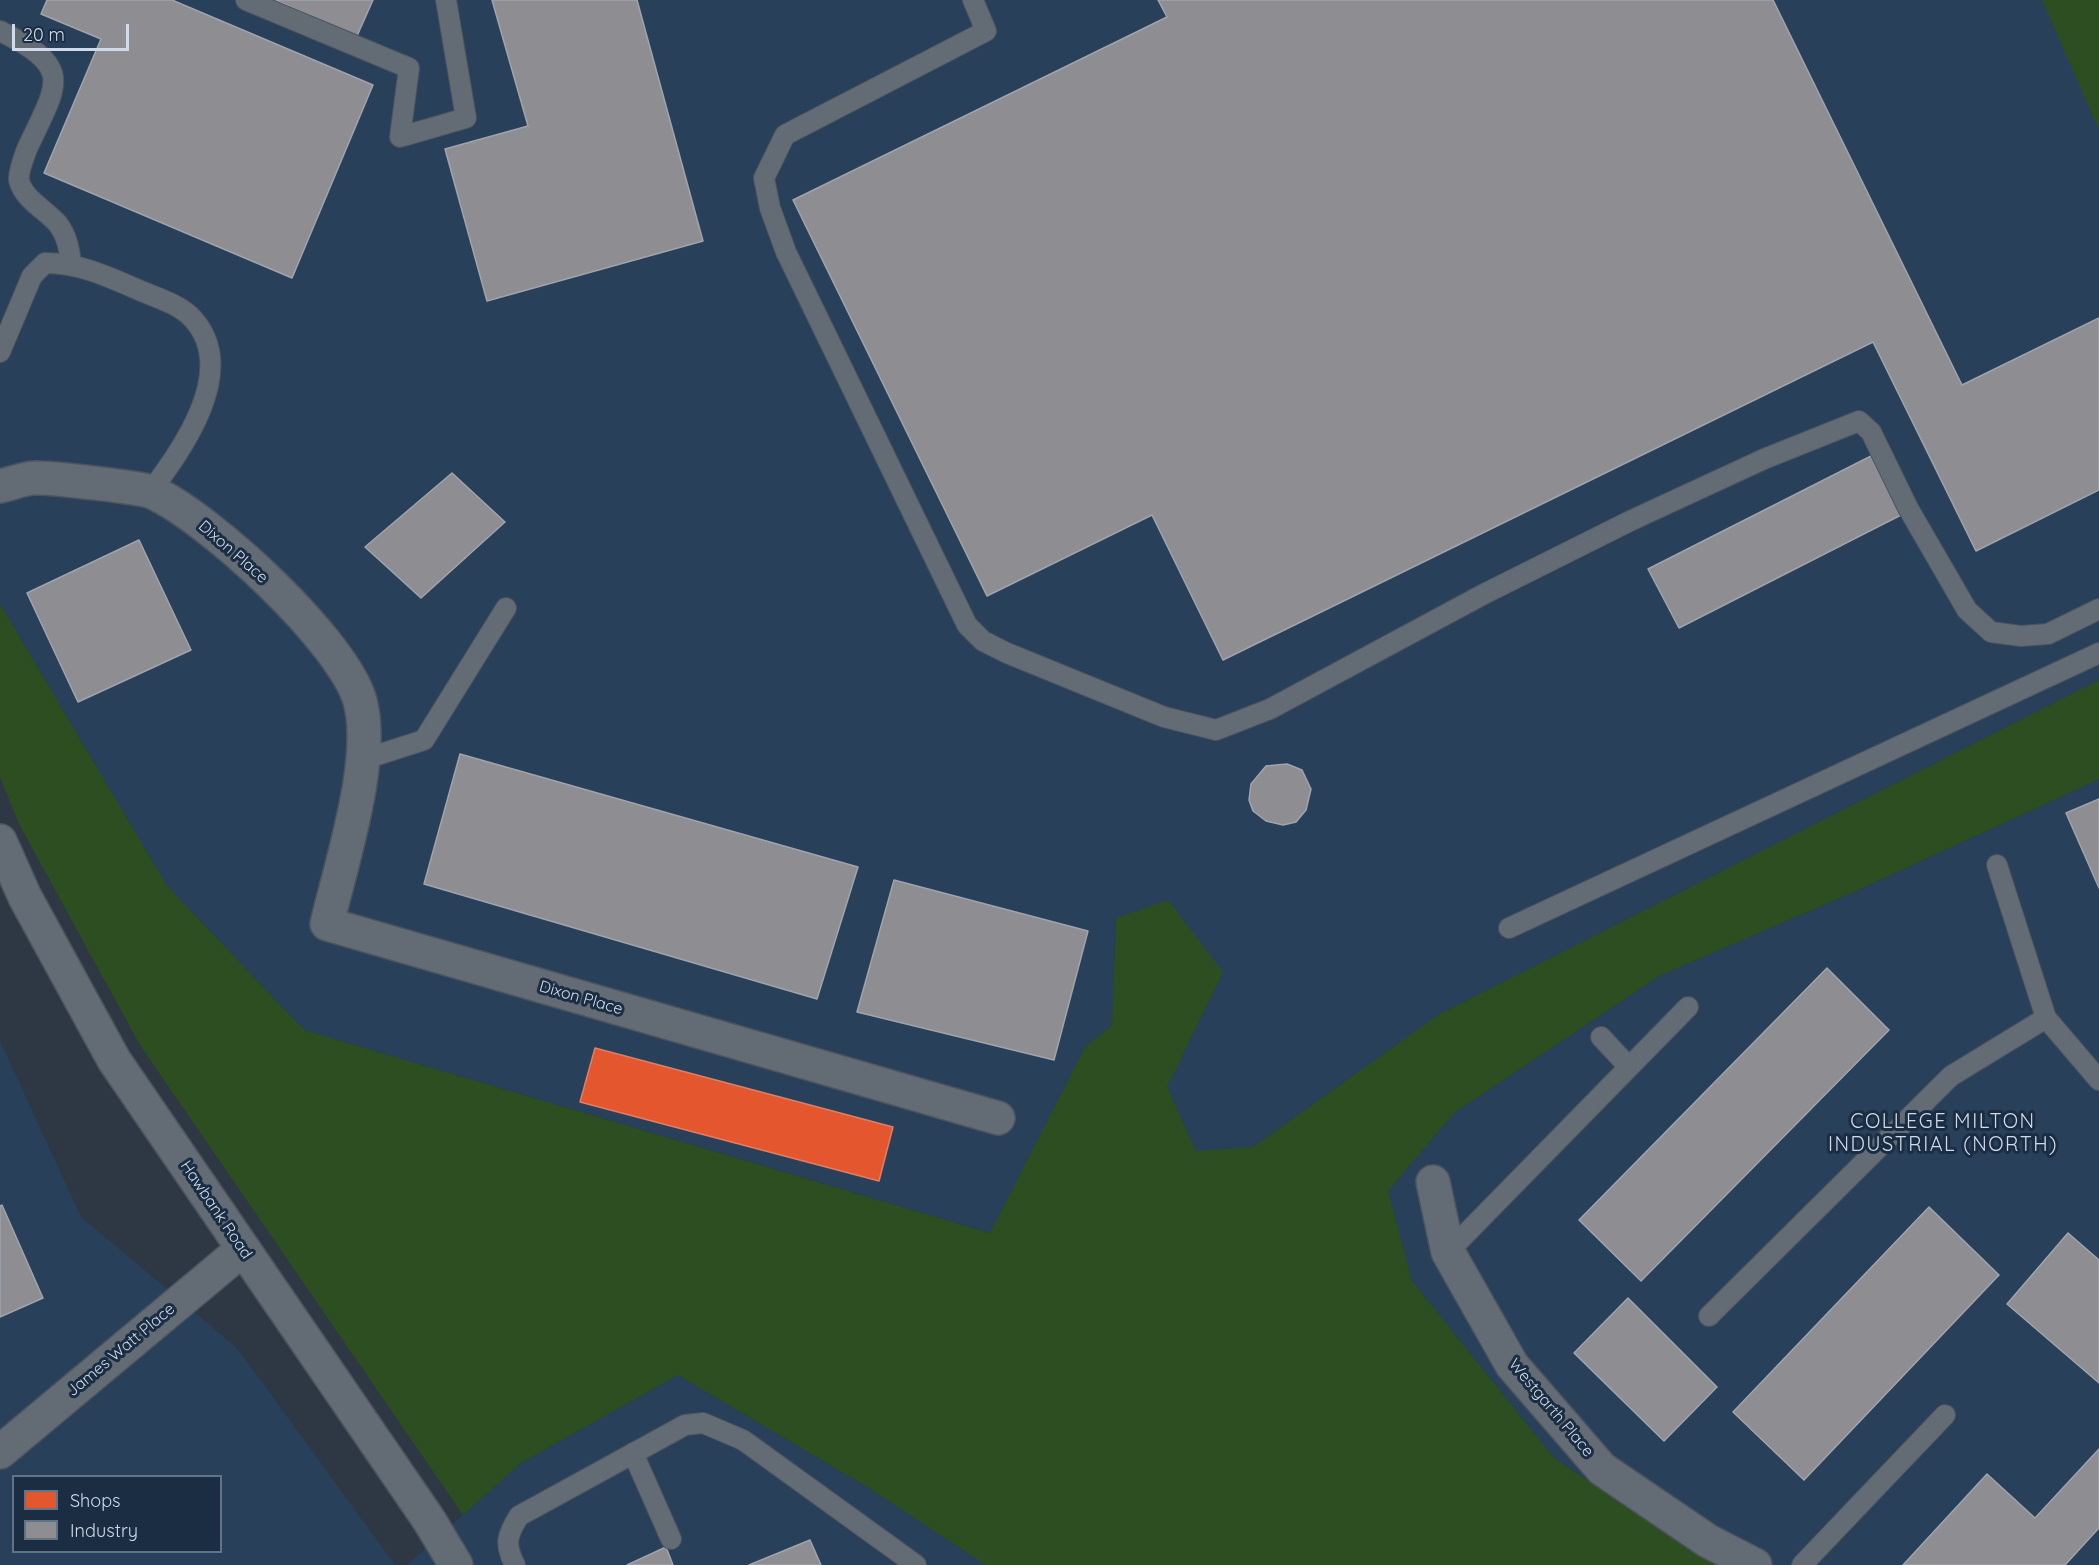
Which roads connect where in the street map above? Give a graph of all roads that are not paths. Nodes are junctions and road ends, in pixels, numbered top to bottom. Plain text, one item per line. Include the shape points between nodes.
1 (246, 0) edge
2 (446, 0) edge
3 (973, 0) edge
4 (0, 31) edge
5 (71, 263) junction
6 (0, 352) edge
7 (0, 486) edge
8 (151, 492) junction
9 (506, 608) dead end
10 (2099, 609) edge
11 (2099, 653) edge
12 (365, 759) junction
13 (0, 841) edge
14 (1997, 865) dead end
15 (1509, 928) dead end
16 (1688, 1007) dead end
17 (2046, 1018) junction
18 (1601, 1037) dead end
19 (1629, 1068) junction
20 (2099, 1080) edge
21 (998, 1118) dead end
22 (1433, 1182) dead end
23 (243, 1249) junction
24 (1448, 1252) junction
25 (1709, 1316) dead end
26 (1945, 1415) dead end
27 (0, 1452) edge
28 (633, 1453) junction
29 (671, 1539) dead end
30 (456, 1565) edge
31 (515, 1565) edge
32 (916, 1565) edge
33 (1755, 1565) edge
34 (1802, 1565) edge

1 - 2 lane via 409,68 400,137 466,118
3 - 10 lane via 986,31 785,135 764,178 786,252 967,625 983,641 1164,717 1216,730 1270,709 1630,521 1764,459 1859,421 1871,432 1908,508 1966,610 1991,632 2048,634
4 - 5 lane via 44,57 53,74 54,90 24,156 19,179 26,194 58,224 68,242
5 - 6 lane via 45,262 32,276
5 - 8 lane via 167,302 192,317 207,338 212,364 203,404 183,448
7 - 8 street, Dixon Place via 35,478
8 - 12 street, Dixon Place via 206,526 254,567 330,646 360,701
9 - 12 lane via 424,740
11 - 15 lane
12 - 21 street, Dixon Place via 327,924
13 - 23 street, Hawbank Road via 25,897 114,1060
14 - 17 lane
16 - 19 lane
17 - 20 lane
17 - 25 lane via 1951,1076
18 - 19 lane
19 - 24 lane
22 - 24 street, Westgarth Place
23 - 27 street, James Watt Place
23 - 30 street, Hawbank Road
24 - 33 street, Westgarth Place via 1512,1365 1602,1469 1708,1541
26 - 34 lane
28 - 29 lane
28 - 31 lane via 519,1516 507,1536 507,1551
28 - 32 lane via 685,1425 703,1423 743,1440

